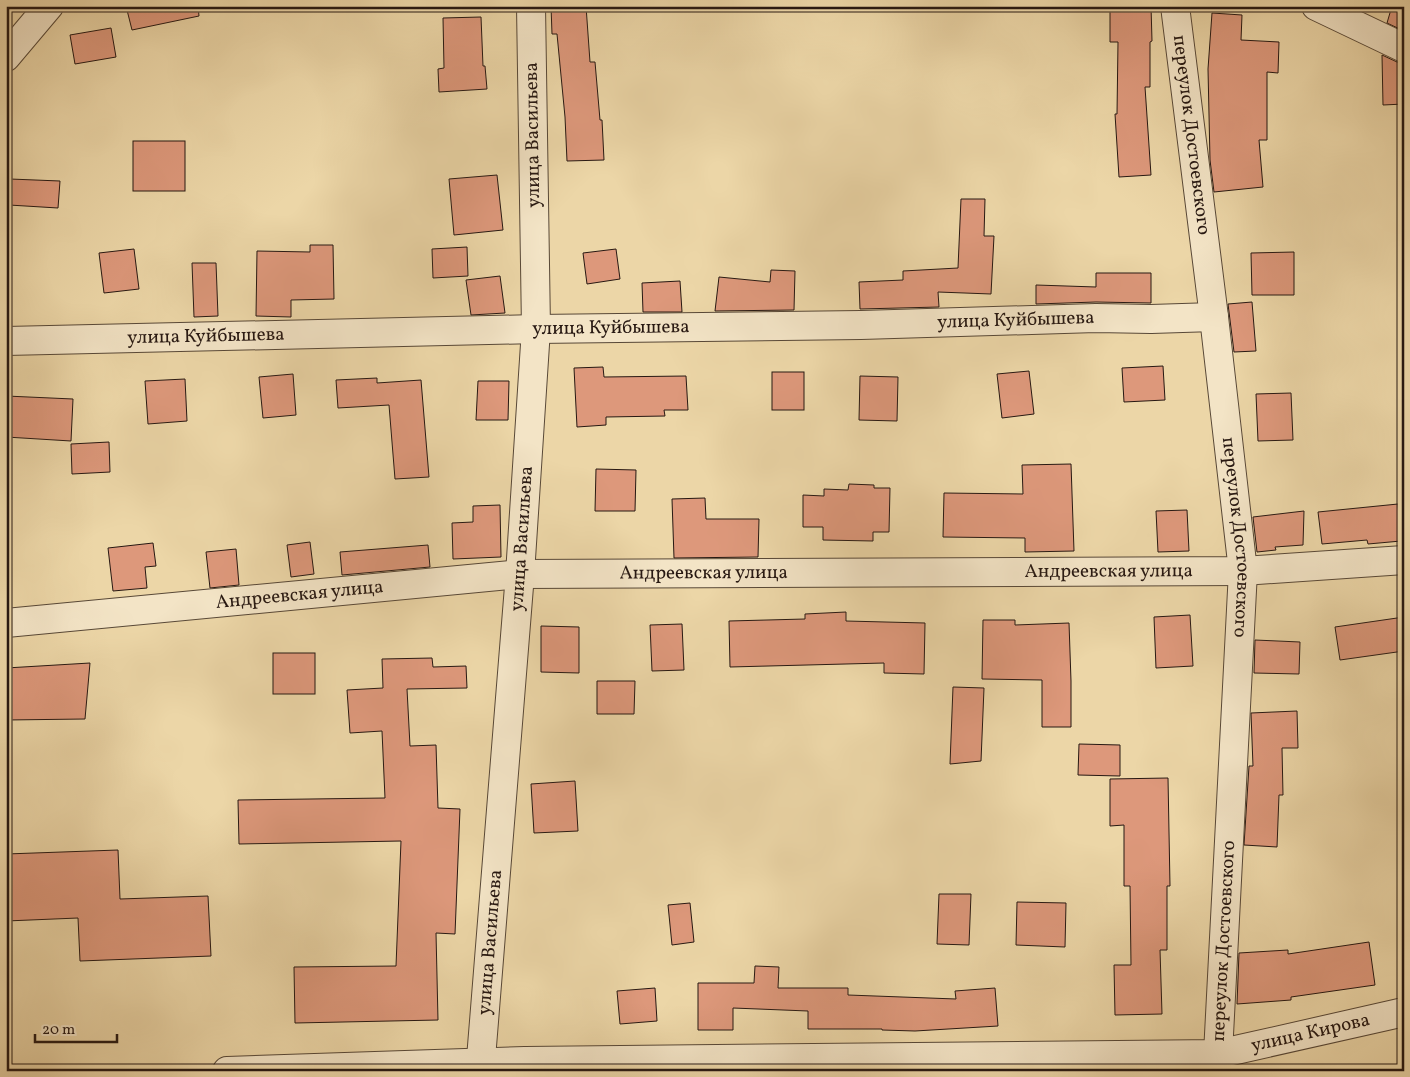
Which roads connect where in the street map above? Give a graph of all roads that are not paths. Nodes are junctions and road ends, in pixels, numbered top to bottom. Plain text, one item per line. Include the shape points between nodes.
1 (49, 6) edge
2 (531, 6) edge
3 (1175, 6) edge
4 (1316, 6) edge
5 (1404, 48) edge
6 (6, 58) edge
7 (1214, 317) junction
8 (536, 329) junction
9 (6, 341) edge
10 (1404, 560) edge
11 (1243, 571) junction
12 (520, 574) junction
13 (6, 623) edge
14 (1404, 1012) edge
15 (1218, 1063) edge
16 (481, 1067) edge
17 (227, 1071) edge

1 - 6 street
2 - 8 street, улица Васильева
3 - 7 street, переулок Достоевского
4 - 5 street
7 - 8 street, улица Куйбышева
7 - 11 street, переулок Достоевского
8 - 9 street, улица Куйбышева
8 - 12 street, улица Васильева
10 - 11 street, Андреевская улица
11 - 12 street, Андреевская улица
11 - 15 street, переулок Достоевского
12 - 13 street, Андреевская улица
12 - 16 street, улица Васильева
14 - 15 street, улица Кирова
15 - 16 street, улица Кирова via 525,1061
16 - 17 street, улица Кирова

